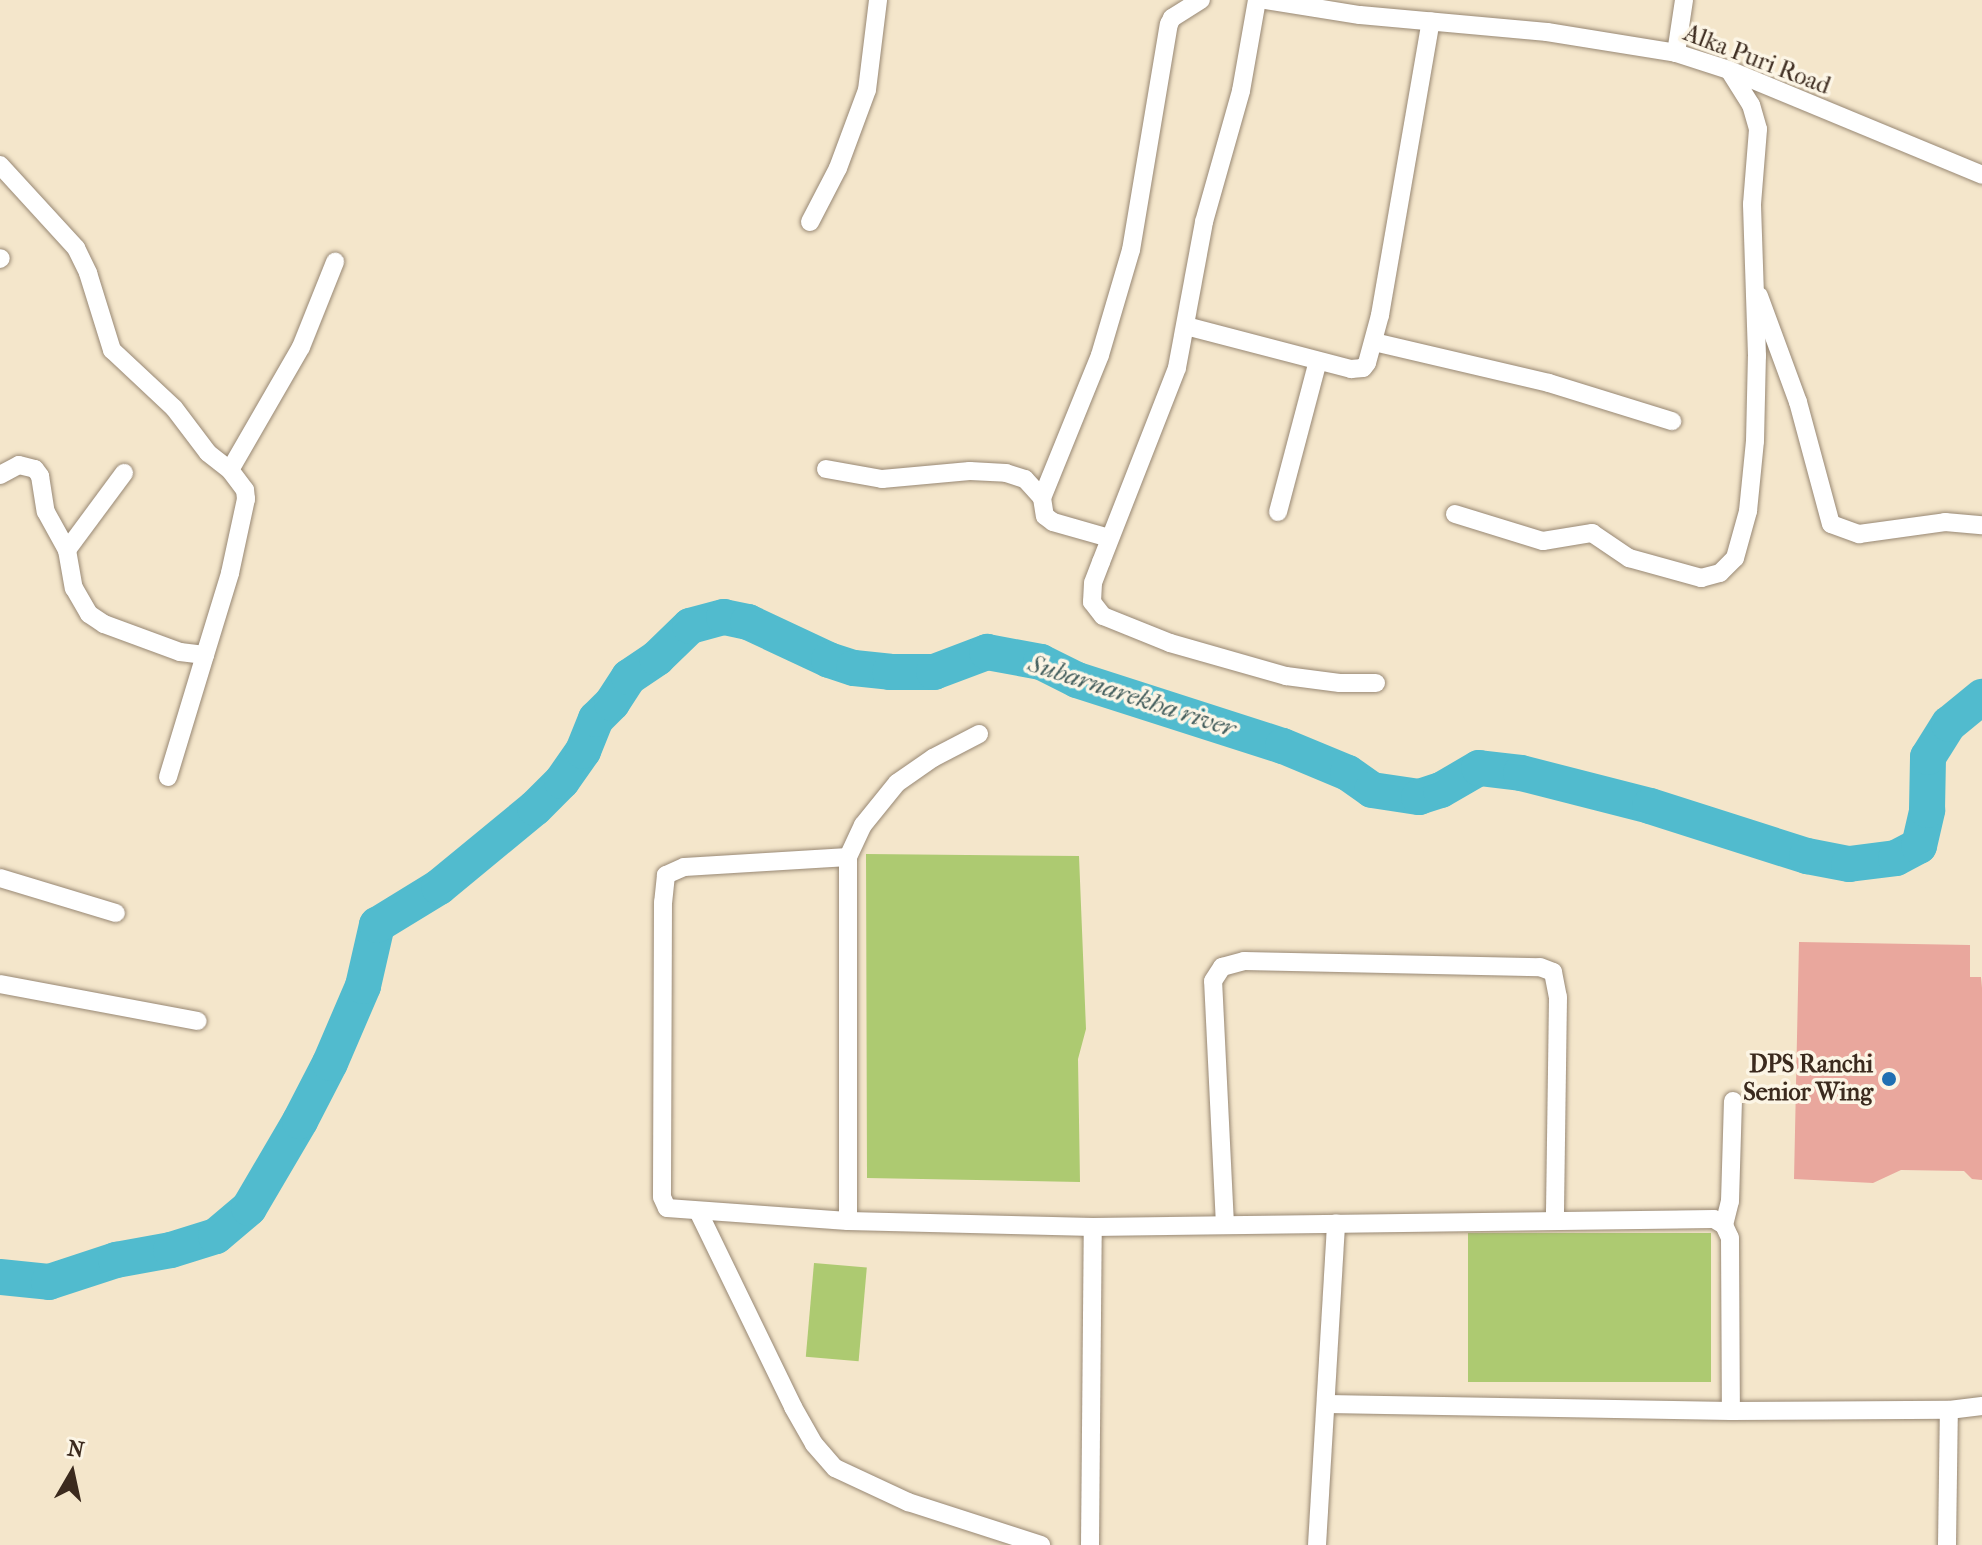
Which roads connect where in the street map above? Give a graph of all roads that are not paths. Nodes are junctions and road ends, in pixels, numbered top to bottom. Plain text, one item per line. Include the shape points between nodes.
1 (878, 0) edge
2 (1201, 0) edge
3 (1257, 0) edge
4 (1266, 0) edge
5 (1684, 0) edge
6 (1431, 21) junction
7 (1676, 53) junction
8 (1729, 70) junction
9 (0, 165) edge
10 (1982, 175) edge
11 (810, 222) dead end
12 (335, 262) dead end
13 (1754, 283) junction
14 (1186, 326) junction
15 (1374, 342) junction
16 (1318, 361) junction
17 (1672, 421) dead end
18 (826, 469) dead end
19 (230, 470) junction
20 (124, 473) dead end
21 (0, 475) edge
22 (1042, 498) junction
23 (1278, 512) dead end
24 (1455, 514) dead end
25 (1982, 525) edge
26 (1109, 538) junction
27 (67, 550) junction
28 (205, 655) junction
29 (1376, 683) dead end
30 (979, 734) dead end
31 (168, 777) dead end
32 (848, 857) junction
33 (0, 878) edge
34 (116, 913) dead end
35 (0, 984) edge
36 (198, 1021) dead end
37 (1733, 1101) dead end
38 (698, 1211) junction
39 (1555, 1219) junction
40 (848, 1221) junction
41 (1336, 1224) junction
42 (1225, 1225) junction
43 (1724, 1225) junction
44 (1093, 1227) junction
45 (1327, 1404) junction
46 (1982, 1406) edge
47 (1949, 1410) junction
48 (1731, 1411) junction
49 (1041, 1545) edge
50 (1090, 1545) edge
51 (1317, 1545) edge
52 (1947, 1545) edge

1 - 11 street via 867,90 838,168
2 - 22 street via 1170,21 1131,250 1100,355
3 - 14 street via 1244,78 1204,222
4 - 6 street, Alka Puri Road
5 - 7 street
6 - 7 street, Alka Puri Road via 1607,39
6 - 15 street
7 - 8 street, Alka Puri Road
8 - 10 street, Alka Puri Road
8 - 13 street via 1751,105 1758,129 1752,204
9 - 19 street via 76,248 112,350
12 - 19 street via 301,347
13 - 24 street via 1752,484 1740,546 1720,573 1701,578 1629,558 1592,533 1543,541
13 - 25 street via 1798,402 1831,524 1859,534 1945,522
14 - 16 street
14 - 26 street via 1177,368
15 - 16 street via 1367,363 1358,369
15 - 17 street via 1549,383
16 - 23 street
18 - 22 street via 882,479 1006,473 1025,479
19 - 28 street via 246,499
20 - 27 street
21 - 27 street via 19,465 35,469 50,522
22 - 26 street via 1045,516 1053,522
26 - 29 street via 1091,593 1103,616 1170,643 1286,676
27 - 28 street via 74,588 89,614 180,652
28 - 31 street
30 - 32 street via 897,783 863,825
32 - 38 street via 684,867 666,875 662,1197 667,1208
32 - 40 street
33 - 34 street
35 - 36 street
37 - 43 street via 1730,1201
38 - 40 street
38 - 49 street via 793,1407 835,1468 908,1502
39 - 41 street
39 - 42 street via 1558,997 1553,972 1540,967 1244,961 1222,967 1213,981
39 - 43 street via 1714,1219
40 - 44 street
41 - 42 street
41 - 45 street
42 - 44 street
43 - 48 street via 1730,1238
44 - 50 street
45 - 48 street
45 - 51 street
46 - 47 street
47 - 48 street
47 - 52 street

